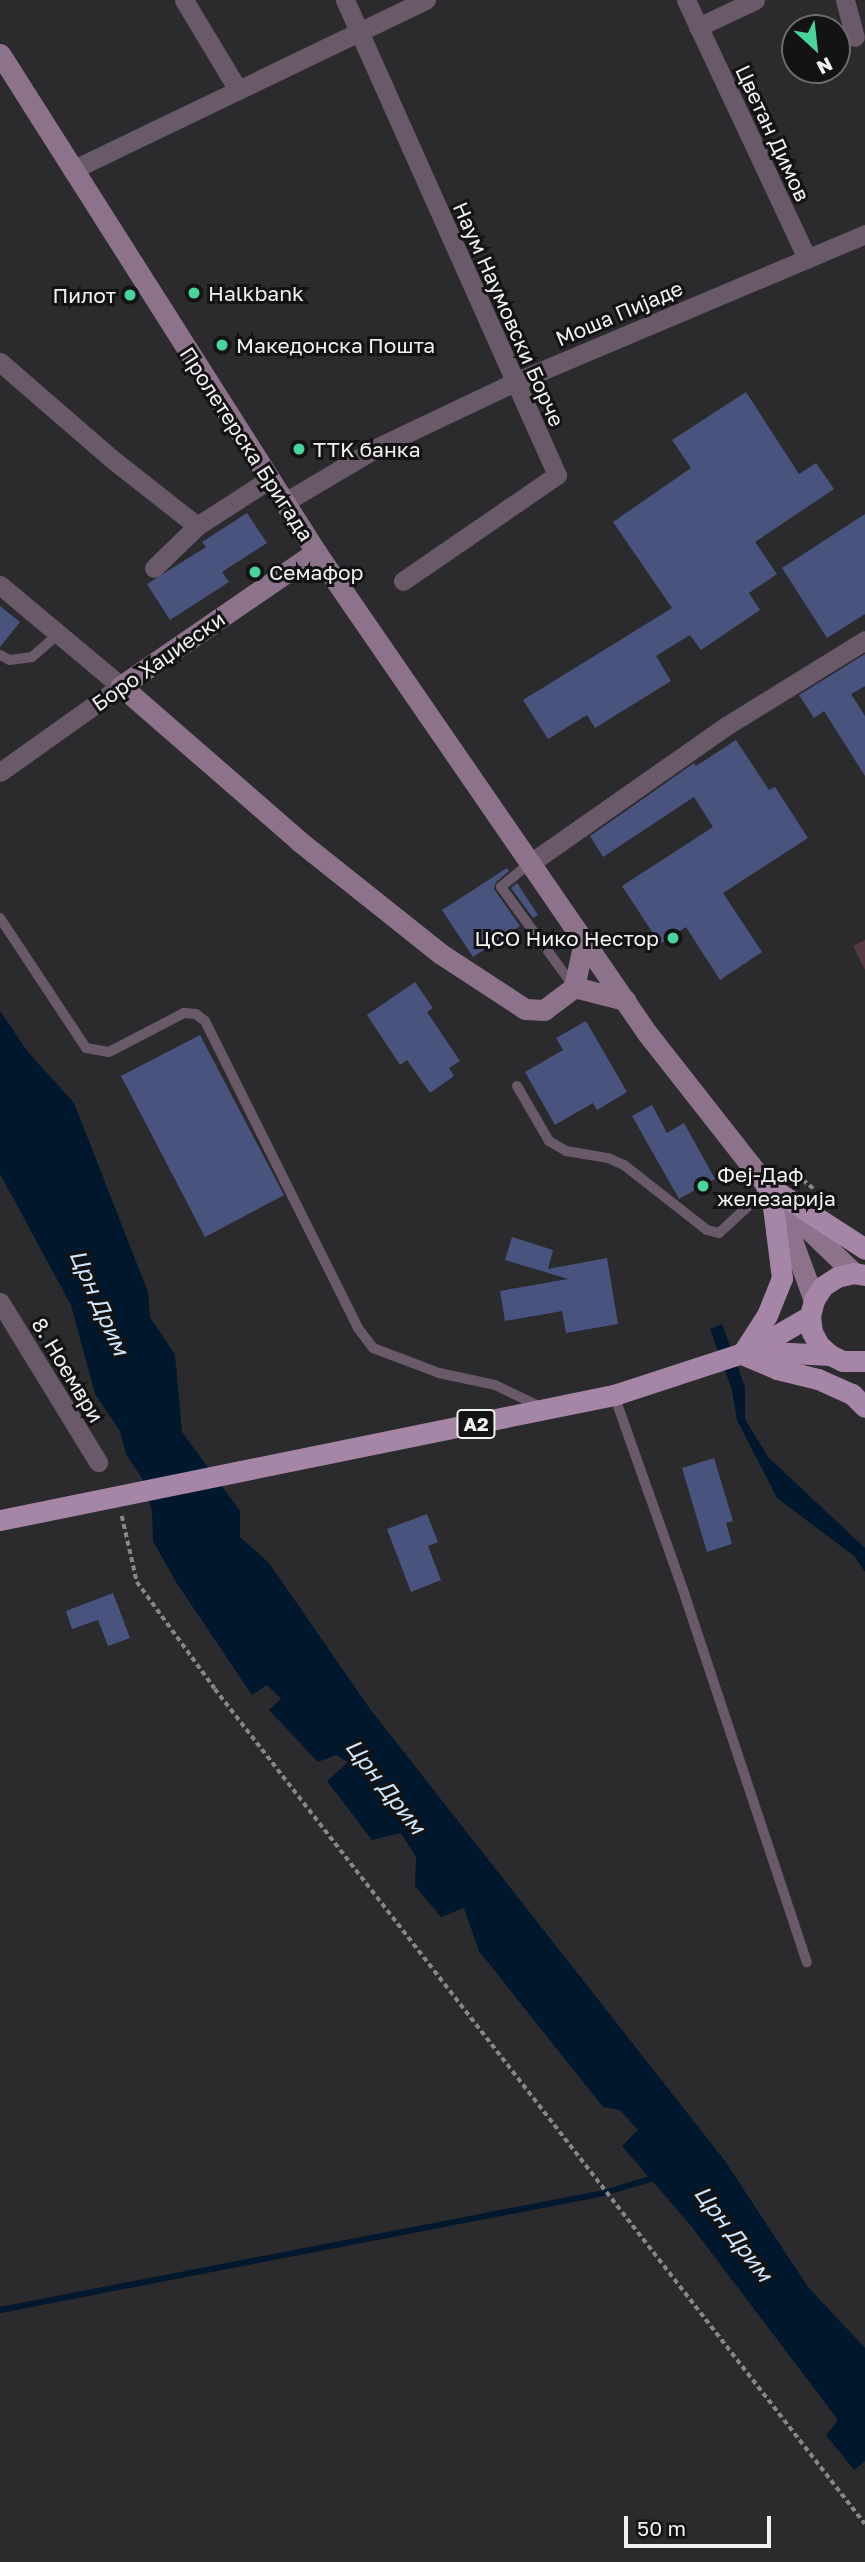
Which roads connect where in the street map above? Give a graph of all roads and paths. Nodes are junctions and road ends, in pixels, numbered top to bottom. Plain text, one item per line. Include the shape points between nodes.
1 (184, 0) edge
2 (345, 0) edge
3 (426, 0) edge
4 (686, 0) edge
5 (755, 0) edge
6 (845, 0) edge
7 (698, 27) junction
8 (361, 32) junction
9 (855, 37) dead end
10 (0, 54) edge
11 (238, 90) junction
12 (72, 170) junction
13 (865, 234) edge
14 (807, 258) junction
15 (0, 362) edge
16 (515, 382) junction
17 (270, 479) junction
18 (285, 502) junction
19 (197, 526) junction
20 (316, 552) junction
21 (154, 568) dead end
22 (403, 581) dead end
23 (0, 585) edge
24 (58, 634) junction
25 (865, 640) edge
26 (0, 655) edge
27 (121, 687) junction
28 (0, 772) edge
29 (529, 864) junction
30 (0, 918) edge
31 (584, 942) junction
32 (574, 987) junction
33 (625, 1000) junction
34 (517, 1086) dead end
35 (770, 1191) junction
36 (865, 1249) edge
37 (860, 1274) edge
38 (0, 1302) edge
39 (812, 1308) junction
40 (742, 1354) junction
41 (830, 1355) junction
42 (863, 1365) edge
43 (614, 1395) junction
44 (865, 1407) edge
45 (545, 1409) junction
46 (98, 1462) dead end
47 (123, 1494) junction
48 (0, 1520) edge
49 (807, 1962) dead end
50 (865, 2524) edge

1 - 11 street
2 - 8 street, Наум Наумовски Борче
3 - 8 street
4 - 7 street, Цветан Димов
5 - 7 street
6 - 9 street
7 - 14 street, Цветан Димов
8 - 11 street
8 - 16 street, Наум Наумовски Борче
10 - 12 street, Пролетерска Бригада
11 - 12 street
12 - 17 street, Пролетерска Бригада
13 - 14 street, Моша Пијаде
14 - 16 street, Моша Пијаде
15 - 19 street
16 - 18 street, Моша Пијаде via 378,447
16 - 22 street, Наум Наумовски Борче via 557,475
17 - 18 street, Пролетерска Бригада
17 - 19 street
18 - 20 street, Пролетерска Бригада
19 - 21 street
20 - 27 street, Боро Хаџиески
20 - 29 street, Пролетерска Бригада
23 - 24 street
24 - 26 lane via 32,657 10,660
24 - 27 street
25 - 29 street via 726,726
27 - 28 street, Боро Хаџиески
27 - 32 street via 299,841 451,961 525,1009 544,1010
29 - 31 street, Пролетерска Бригада
29 - 32 lane via 501,887
30 - 45 lane via 86,1048 109,1052 184,1013 205,1021 358,1328 373,1348 439,1373 495,1385
31 - 32 street
31 - 33 street, Пролетерска Бригада
32 - 33 street
33 - 35 street, Пролетерска Бригада
34 - 35 lane via 549,1141 566,1152 608,1157 624,1165 707,1230 719,1233
35 - 36 main road
35 - 37 street
35 - 39 street
35 - 40 main road via 782,1278 767,1315
37 - 39 main road, A2 via 837,1277 823,1286
38 - 46 street, 8. Ноември
39 - 40 main road, A2
39 - 41 main road via 812,1332
40 - 41 main road, A2
40 - 43 main road, A2
40 - 44 main road via 777,1369 818,1378 852,1394
41 - 42 main road, A2
43 - 45 main road, A2
43 - 49 lane
45 - 47 main road, A2
47 - 48 main road, A2
47 - 50 path via 137,1583 358,1877

